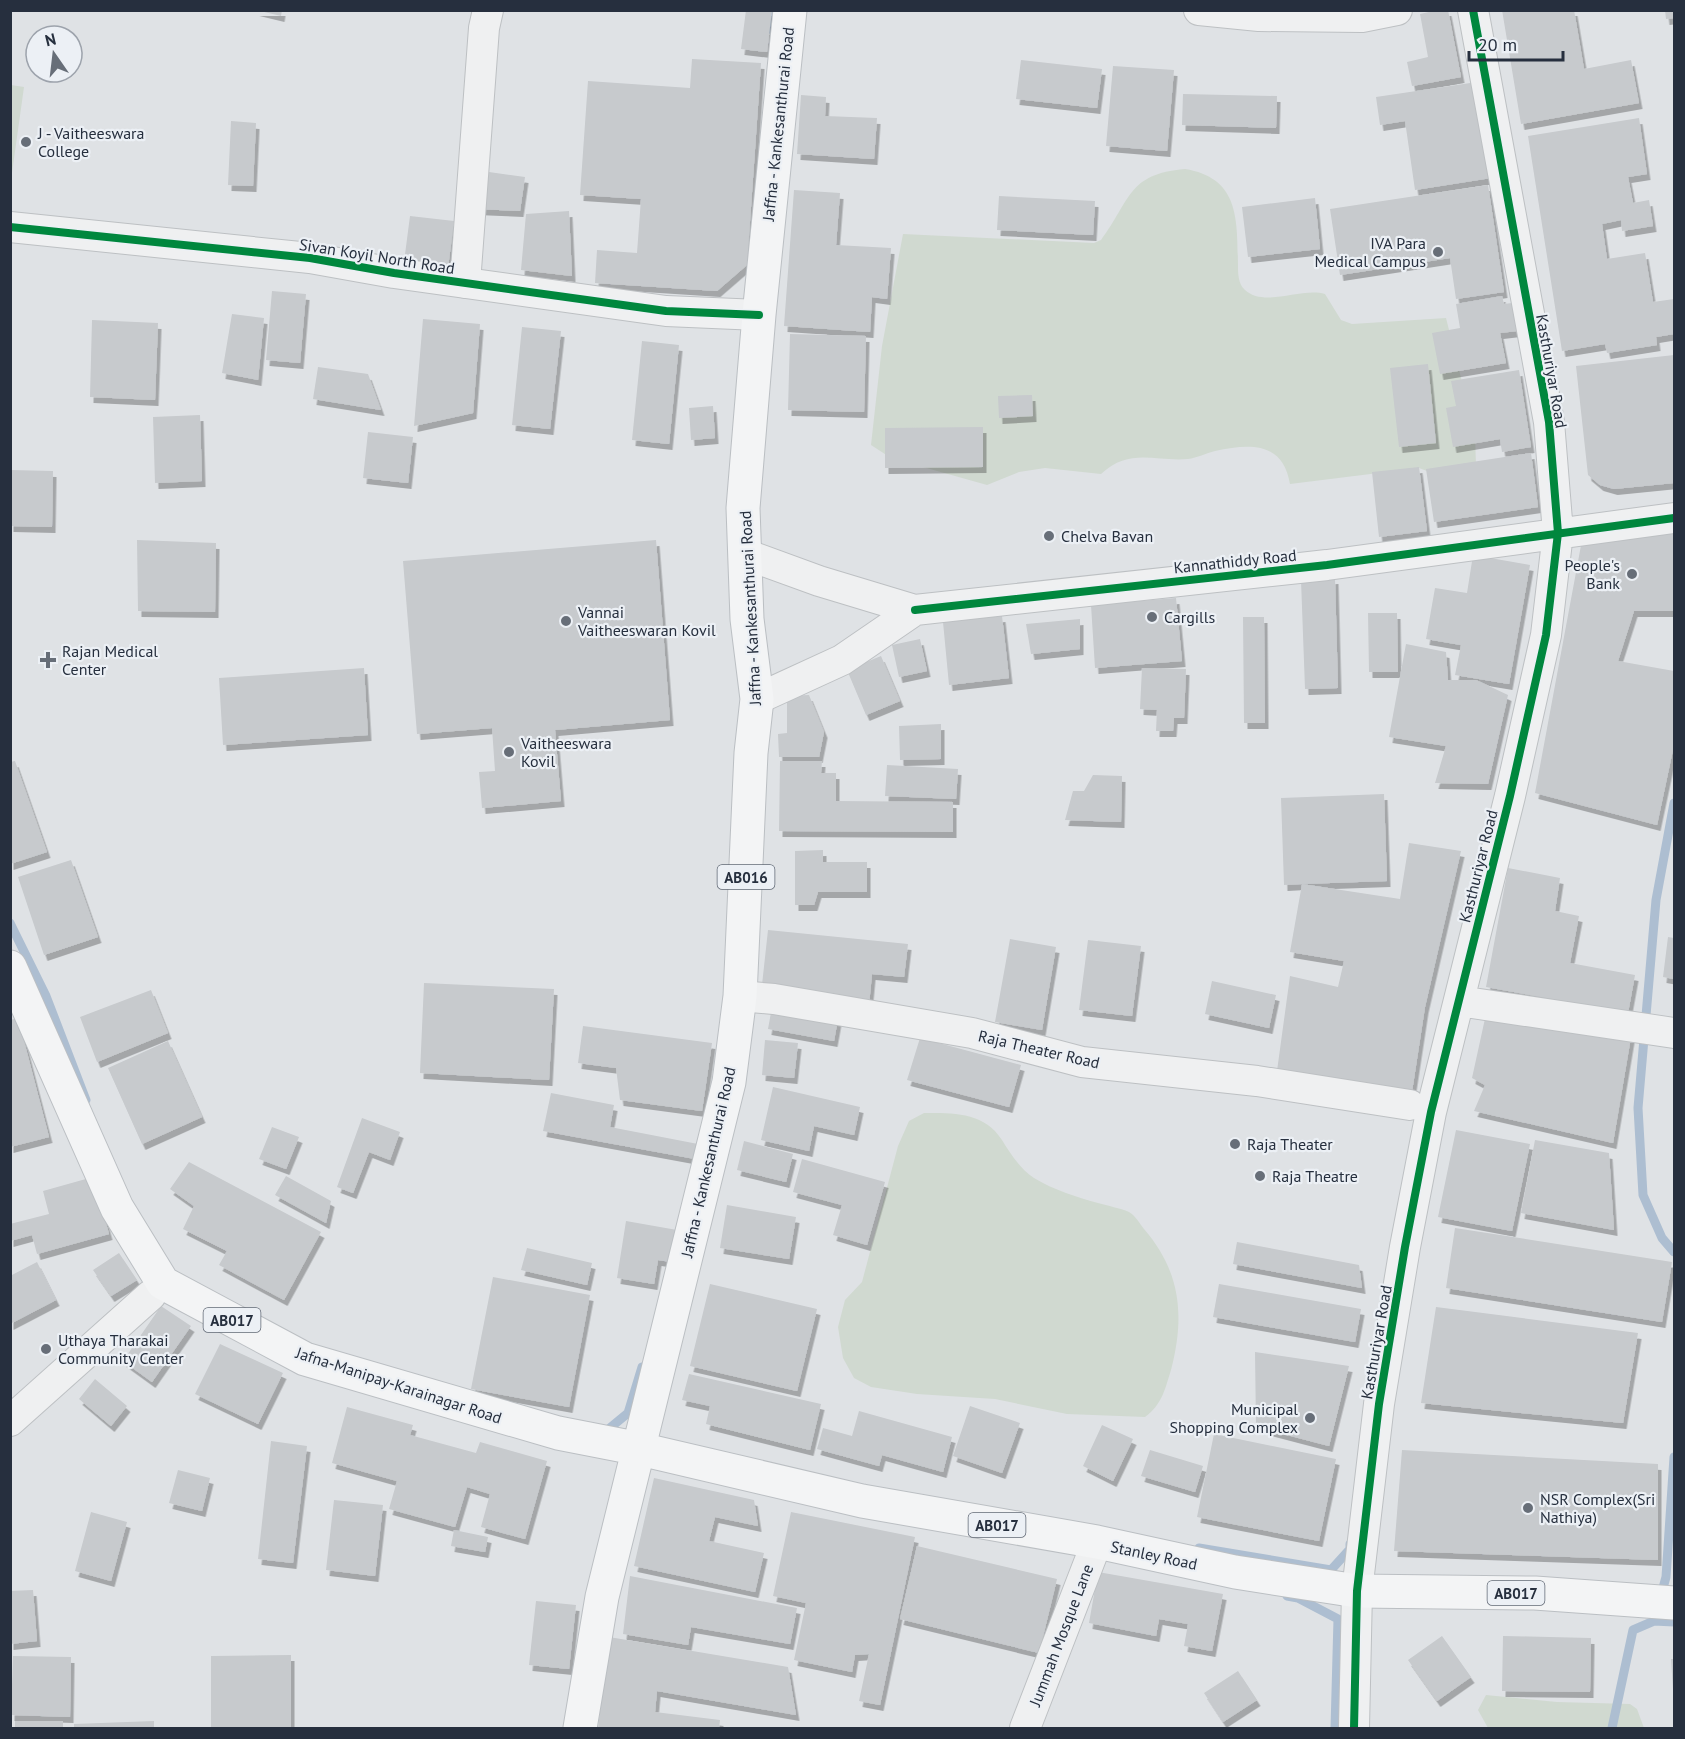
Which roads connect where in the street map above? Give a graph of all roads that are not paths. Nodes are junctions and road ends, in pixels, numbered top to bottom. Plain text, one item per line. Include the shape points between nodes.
1 (488, 10) edge
2 (790, 10) edge
3 (1199, 10) edge
4 (1397, 10) edge
5 (1473, 10) edge
6 (10, 227) edge
7 (465, 283) junction
8 (749, 315) junction
9 (1674, 518) edge
10 (1558, 534) junction
11 (745, 554) junction
12 (915, 610) junction
13 (757, 699) junction
14 (10, 967) edge
15 (740, 996) junction
16 (1459, 1001) junction
17 (1674, 1033) edge
18 (1410, 1105) dead end
19 (151, 1295) dead end
20 (10, 1421) edge
21 (640, 1449) junction
22 (1096, 1542) junction
23 (1357, 1591) junction
24 (1674, 1603) edge
25 (580, 1728) edge
26 (1025, 1728) edge
27 (1354, 1728) edge

1 - 7 street
2 - 8 main road, Jaffna - Kankesanthurai Road / AB016
3 - 4 street via 1259,16 1350,17
5 - 10 street, Kasthuriyar Road via 1549,422
6 - 7 street, Sivan Koyil North Road via 310,258
7 - 8 street, Sivan Koyil North Road via 666,311
8 - 11 main road, Jaffna - Kankesanthurai Road / AB016
9 - 10 street, Kannathiddy Road
10 - 12 street, Kannathiddy Road via 1327,565
10 - 16 street, Kasthuriyar Road via 1546,634
11 - 12 street
11 - 13 main road, Jaffna - Kankesanthurai Road / AB016 via 747,619
12 - 13 street via 842,660
13 - 15 main road, Jaffna - Kankesanthurai Road / AB016
14 - 21 main road, Jafna-Manipay-Karainagar Road / AB017 via 117,1208 163,1283 305,1359 508,1420
15 - 18 street, Raja Theater Road via 972,1033 1082,1062 1257,1081
15 - 21 main road, Jaffna - Kankesanthurai Road / AB016 via 729,1082
16 - 17 street
16 - 23 street, Kasthuriyar Road via 1431,1112 1403,1258 1378,1404
19 - 20 street
21 - 22 main road, Stanley Road / AB017 via 862,1502
21 - 25 main road, Jaffna - Kankesanthurai Road / AB016 via 602,1597
22 - 23 main road, Stanley Road / AB017 via 1235,1572
22 - 26 street, Jummah Mosque Lane
23 - 24 main road, Stanley Road / AB017 via 1534,1593
23 - 27 street, Kasthuriyar Road

